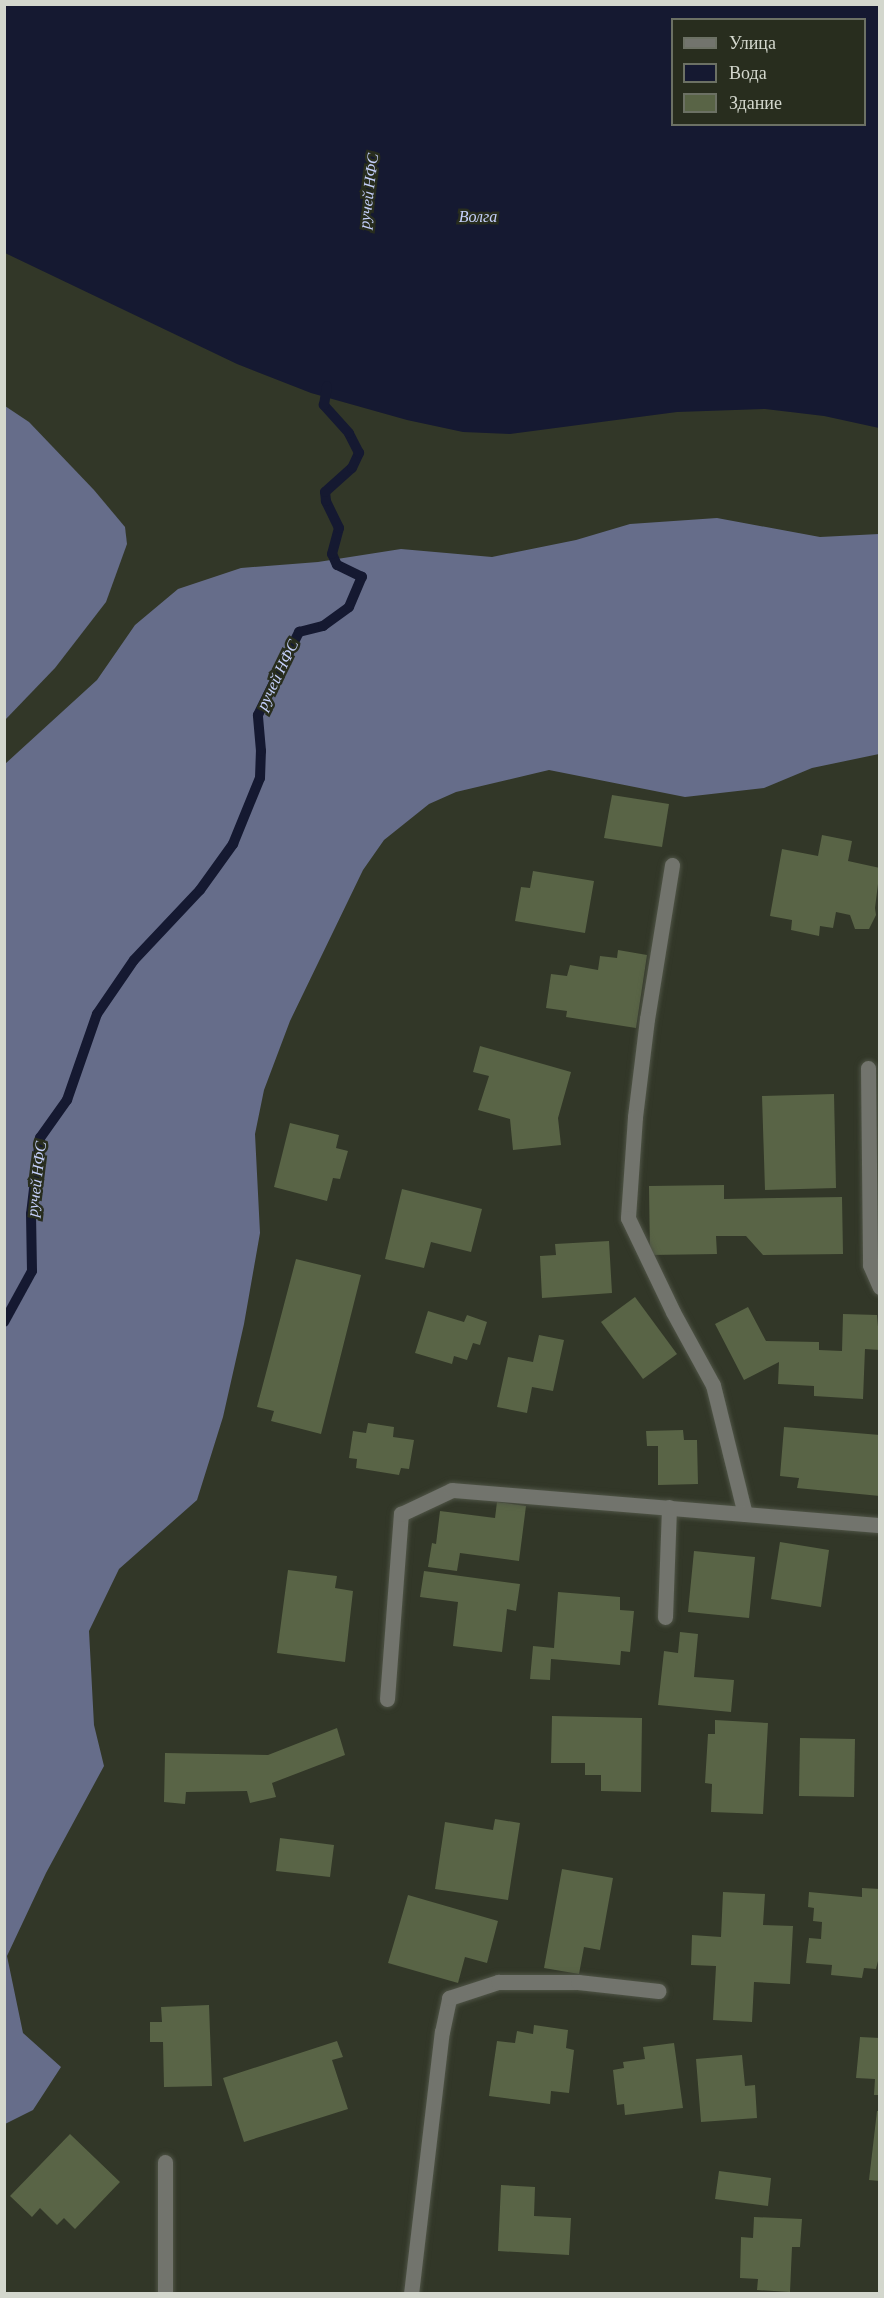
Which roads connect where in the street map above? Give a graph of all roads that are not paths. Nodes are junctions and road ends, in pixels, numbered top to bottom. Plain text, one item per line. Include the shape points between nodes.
1 (672, 865) dead end
2 (868, 1068) dead end
3 (879, 1287) edge
4 (669, 1507) junction
5 (745, 1514) junction
6 (879, 1525) edge
7 (665, 1617) dead end
8 (387, 1699) dead end
9 (658, 1991) dead end
10 (165, 2162) dead end
11 (165, 2294) edge
12 (411, 2294) edge

1 - 5 street via 647,1019 628,1218 713,1385
2 - 3 street via 870,1265
4 - 5 street
4 - 7 street
4 - 8 street via 452,1490 401,1514
5 - 6 street
9 - 12 street via 578,1983 498,1982 449,1998
10 - 11 street

